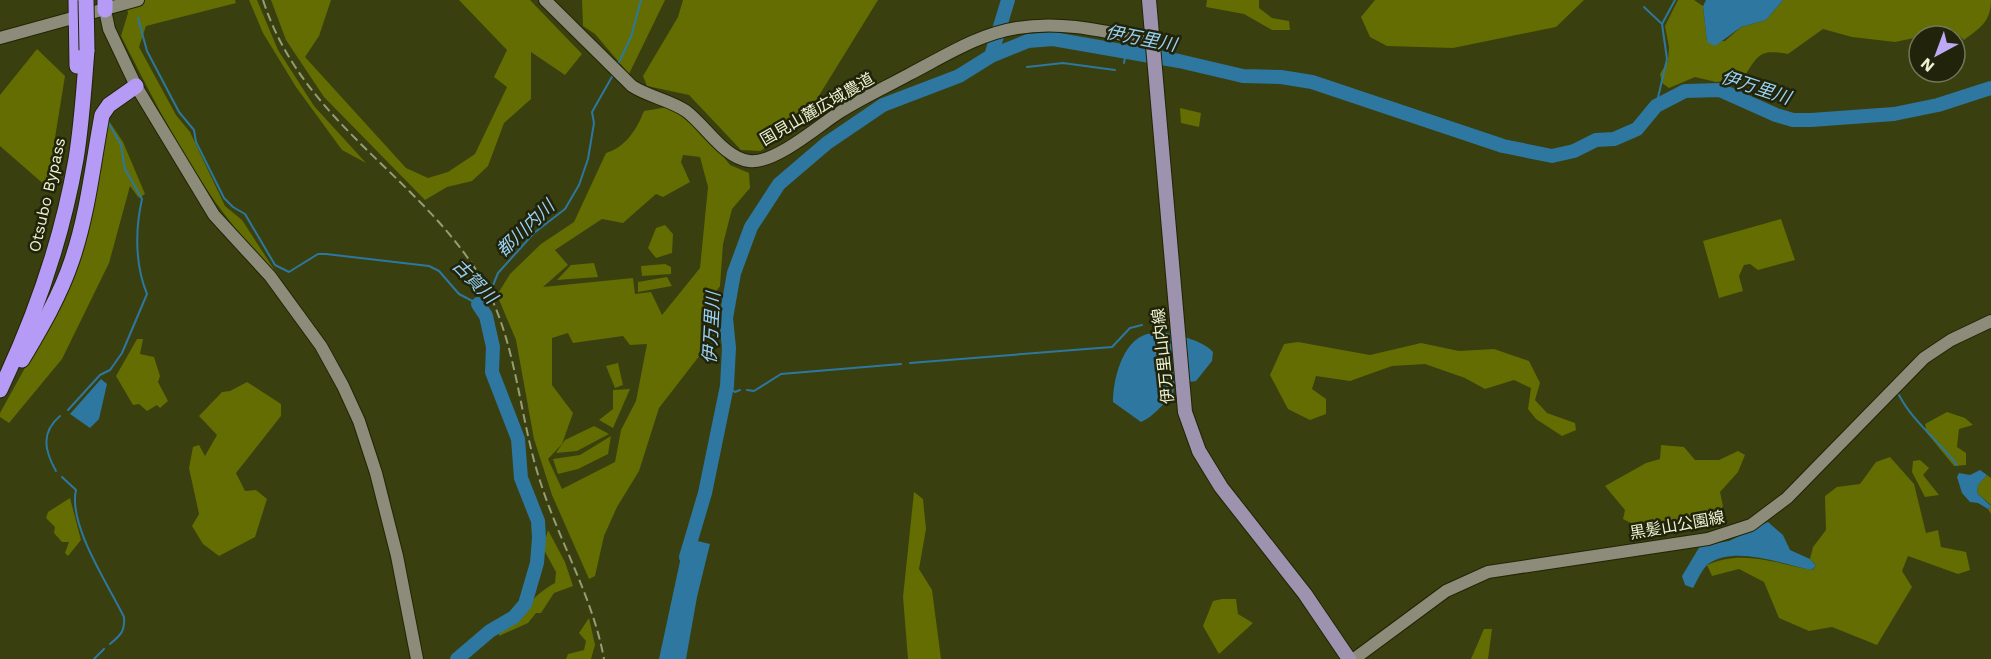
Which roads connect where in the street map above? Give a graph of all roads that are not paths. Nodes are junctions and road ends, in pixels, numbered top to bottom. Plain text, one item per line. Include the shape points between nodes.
1 (76, 0) edge
2 (86, 0) edge
3 (138, 0) edge
4 (544, 0) edge
5 (1149, 0) edge
6 (105, 5) edge
7 (78, 16) junction
8 (0, 38) edge
9 (1152, 43) junction
10 (136, 86) junction
11 (46, 276) junction
12 (1991, 321) edge
13 (0, 390) edge
14 (0, 399) edge
15 (417, 659) edge
16 (1352, 659) edge

1 - 7 highway
2 - 11 highway, Otsubo Bypass, bridge via 87,50 76,159
3 - 6 street
4 - 9 street, 国見山麓広域農道 via 626,82 683,109 729,152 751,162 784,149 841,111 977,40 1017,28 1076,26
5 - 9 main road, 伊万里山内線
6 - 7 street
6 - 10 street via 109,29
7 - 8 street
7 - 11 highway via 72,121 54,210
9 - 16 main road, 伊万里山内線 via 1185,412 1198,451 1221,487
10 - 14 highway via 109,105 102,115 88,198 72,260 48,317
10 - 15 street via 214,215 270,276 321,346 343,386 376,473 400,567
11 - 13 highway, Otsubo Bypass
12 - 16 street, 黒髪山公園線 via 1951,339 1924,358 1787,498 1750,525 1708,539 1488,572 1446,591

